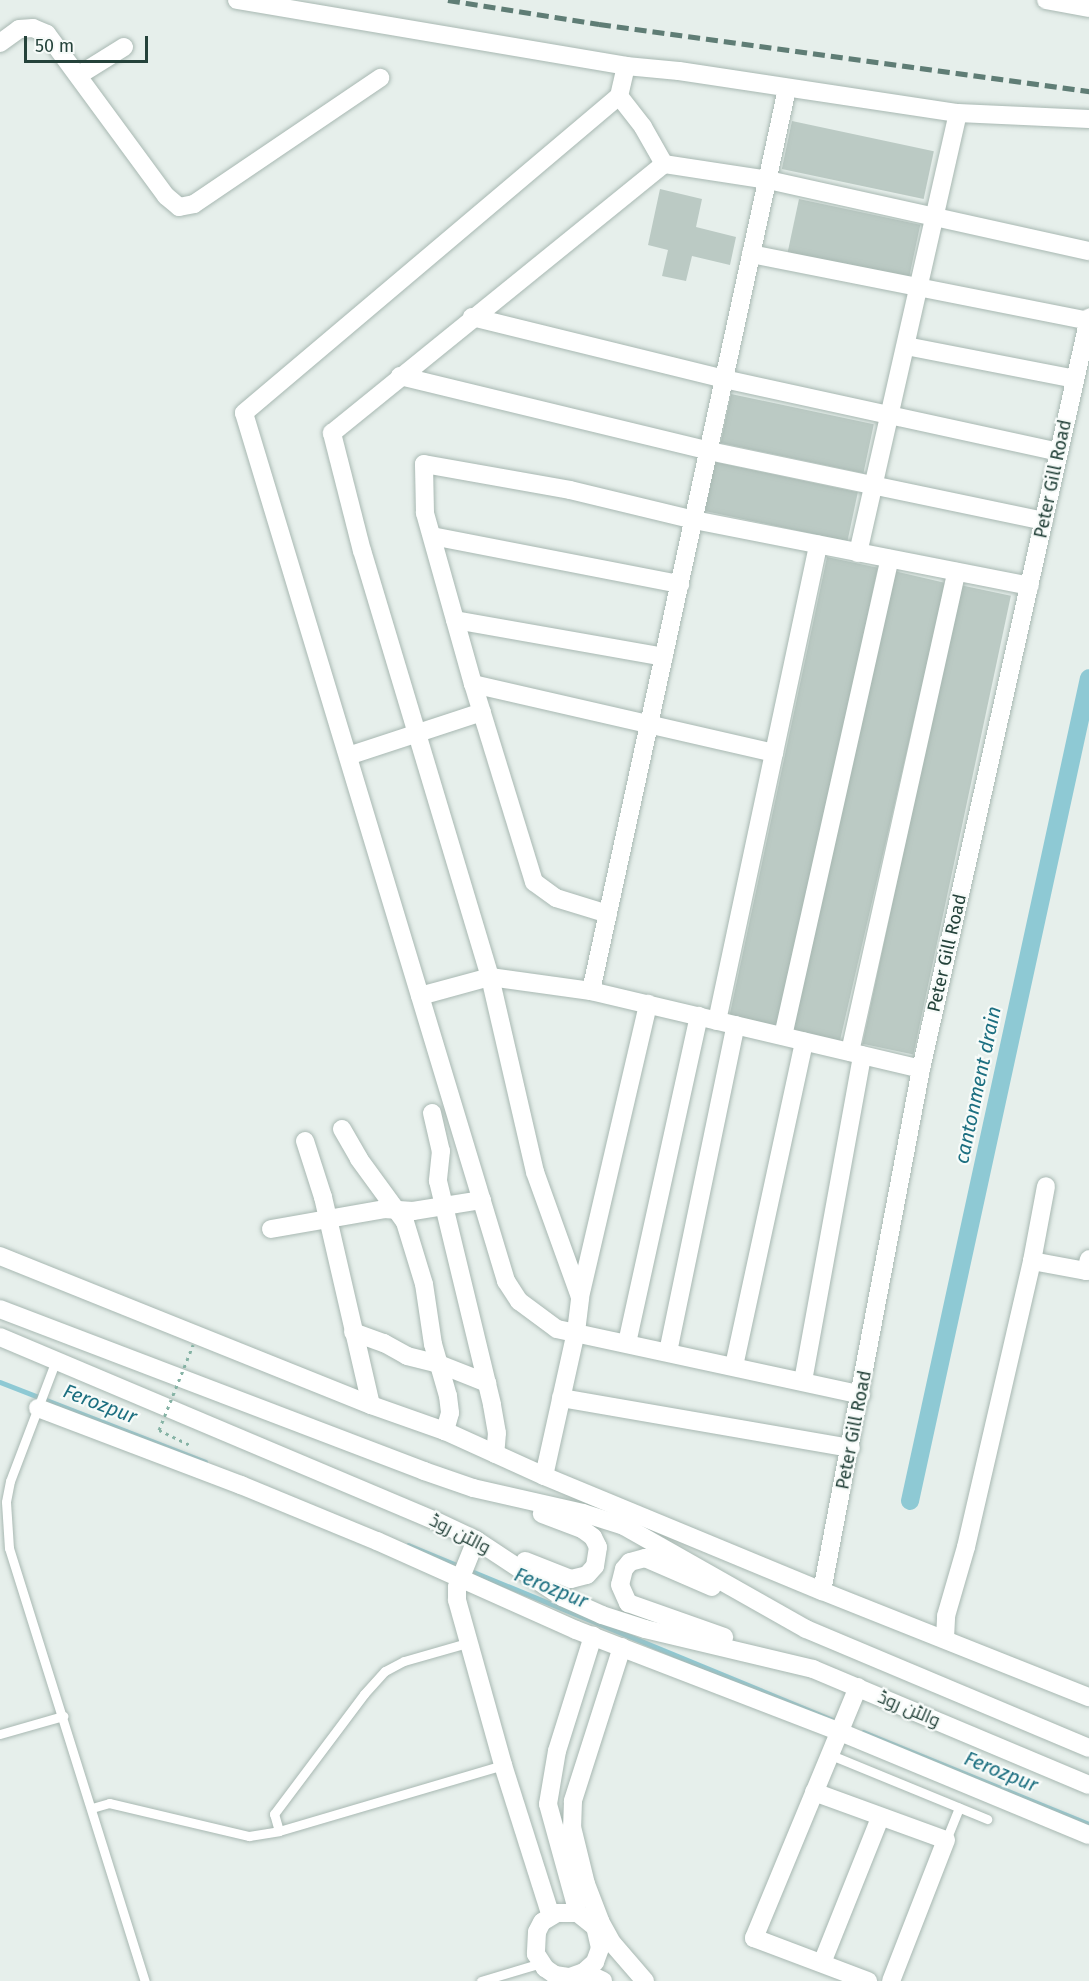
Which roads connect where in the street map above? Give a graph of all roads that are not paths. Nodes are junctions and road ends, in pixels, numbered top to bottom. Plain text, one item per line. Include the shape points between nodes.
1 (237, 0) edge
2 (1046, 0) edge
3 (1089, 8) edge
4 (0, 43) edge
5 (124, 47) dead end
6 (626, 66) junction
7 (79, 75) junction
8 (380, 78) dead end
9 (788, 89) junction
10 (620, 96) junction
11 (957, 113) junction
12 (1089, 119) edge
13 (663, 164) junction
14 (768, 180) junction
15 (936, 215) junction
16 (1089, 250) edge
17 (751, 254) junction
18 (920, 287) junction
19 (472, 317) junction
20 (1089, 320) edge
21 (906, 346) junction
22 (400, 376) junction
23 (724, 379) junction
24 (1076, 379) junction
25 (890, 414) junction
26 (709, 451) junction
27 (1059, 452) junction
28 (874, 484) junction
29 (694, 520) junction
30 (1044, 521) junction
31 (432, 536) junction
32 (818, 545) junction
33 (858, 553) junction
34 (890, 559) junction
35 (956, 572) junction
36 (680, 584) junction
37 (1030, 586) junction
38 (455, 620) junction
39 (664, 657) junction
40 (473, 684) junction
41 (482, 712) junction
42 (649, 724) junction
43 (417, 732) junction
44 (774, 753) junction
45 (348, 756) junction
46 (608, 914) junction
47 (490, 977) junction
48 (591, 991) junction
49 (420, 996) junction
50 (648, 1004) junction
51 (699, 1016) junction
52 (717, 1021) junction
53 (736, 1025) junction
54 (783, 1036) junction
55 (804, 1041) junction
56 (856, 1054) junction
57 (921, 1069) junction
58 (432, 1113) dead end
59 (342, 1129) dead end
60 (305, 1141) dead end
61 (1046, 1186) dead end
62 (482, 1200) junction
63 (446, 1208) junction
64 (398, 1211) junction
65 (327, 1218) junction
66 (271, 1229) dead end
67 (0, 1256) edge
68 (1032, 1261) junction
69 (1088, 1267) edge
70 (580, 1297) junction
71 (0, 1309) edge
72 (353, 1332) junction
73 (576, 1332) junction
74 (0, 1337) edge
75 (627, 1343) junction
76 (668, 1352) junction
77 (57, 1359) junction
78 (439, 1364) junction
79 (734, 1365) junction
80 (803, 1382) junction
81 (486, 1383) junction
82 (861, 1395) junction
83 (561, 1398) junction
84 (371, 1405) junction
85 (36, 1414) junction
86 (445, 1431) junction
87 (851, 1448) junction
88 (495, 1454) junction
89 (544, 1476) junction
90 (473, 1488) junction
91 (4, 1529) edge
92 (476, 1540) junction
93 (461, 1579) junction
94 (822, 1591) junction
95 (799, 1626) junction
96 (593, 1636) junction
97 (945, 1638) junction
98 (467, 1642) junction
99 (622, 1647) junction
100 (813, 1669) junction
101 (858, 1688) junction
102 (1089, 1697) edge
103 (63, 1716) junction
104 (840, 1732) junction
105 (0, 1734) edge
106 (1089, 1748) edge
107 (831, 1755) junction
108 (503, 1765) junction
109 (1089, 1785) edge
110 (814, 1792) junction
111 (92, 1808) junction
112 (959, 1808) junction
113 (880, 1818) junction
114 (987, 1819) dead end
115 (279, 1831) junction
116 (1089, 1834) edge
117 (946, 1840) junction
118 (578, 1913) junction
119 (551, 1916) junction
120 (822, 1963) junction
121 (541, 1964) junction
122 (584, 1972) junction
123 (553, 1978) edge
124 (145, 1981) edge
125 (481, 1981) edge
126 (603, 1981) edge
127 (645, 1981) edge
128 (868, 1981) edge
129 (891, 1981) edge

1 - 6 street
2 - 3 street
4 - 7 street via 19,29 33,28 47,34
5 - 7 street
6 - 9 street
6 - 10 street
7 - 8 street via 166,196 179,207 194,204
9 - 11 street
9 - 14 street
10 - 13 street
10 - 45 street via 244,413
11 - 12 street
11 - 15 street
13 - 14 street
13 - 19 street
14 - 15 street
14 - 17 street
15 - 16 street
15 - 18 street
17 - 18 street
17 - 23 street
18 - 20 street
18 - 21 street
19 - 22 street
19 - 23 street
20 - 24 street, Peter Gill Road
21 - 24 street
21 - 25 street
22 - 26 street
22 - 43 street via 332,433 362,550
23 - 25 street
23 - 26 street
24 - 27 street, Peter Gill Road
25 - 27 street
25 - 28 street
26 - 28 street
26 - 29 street
27 - 30 street, Peter Gill Road
28 - 30 street
28 - 33 street
29 - 31 street via 570,490 424,464 424,500
29 - 32 street
29 - 36 street
30 - 37 street, Peter Gill Road
31 - 36 street
31 - 38 street
32 - 33 street
32 - 44 street
33 - 34 street
34 - 35 street
34 - 54 street
35 - 37 street
35 - 56 street
36 - 39 street
37 - 57 street, Peter Gill Road
38 - 39 street
38 - 40 street
39 - 42 street
40 - 41 street
40 - 42 street
41 - 43 street
41 - 46 street via 534,882 556,897
42 - 44 street
42 - 46 street
43 - 45 street
43 - 47 street
44 - 52 street
45 - 49 street
46 - 48 street
47 - 48 street
47 - 49 street
47 - 70 street via 535,1172
48 - 50 street
49 - 62 street
50 - 51 street
50 - 70 street
51 - 52 street
51 - 75 street
52 - 53 street
53 - 54 street
53 - 76 street
54 - 55 street
55 - 56 street
55 - 79 street
56 - 57 street
56 - 80 street
57 - 82 street, Peter Gill Road
58 - 63 street via 441,1151 438,1181
59 - 64 street via 359,1160
60 - 65 street
61 - 68 street
62 - 63 street
62 - 73 street via 506,1281 519,1301 557,1329
63 - 64 street
63 - 81 street
64 - 65 street via 384,1209
64 - 78 street via 424,1284
65 - 66 street
65 - 72 street
67 - 84 street
68 - 69 street
68 - 97 street via 966,1547 946,1616
70 - 73 street
71 - 90 street, والٹن روڈ
72 - 78 street via 407,1356
72 - 84 street
73 - 75 street
73 - 83 street
74 - 77 street, والٹن روڈ
75 - 76 street
76 - 79 street
77 - 85 lane
77 - 92 street, والٹن روڈ
78 - 81 street
78 - 86 street via 450,1413
79 - 80 street
80 - 82 street
81 - 88 street via 497,1433
82 - 87 street, Peter Gill Road
83 - 87 street
83 - 89 street
84 - 86 street
85 - 91 lane via 10,1481
85 - 93 street via 241,1485
86 - 88 street
87 - 94 street, Peter Gill Road
88 - 89 street
89 - 94 street
90 - 92 street via 582,1529 593,1537 598,1556 587,1575 571,1579
90 - 95 street, والٹن روڈ via 624,1526
91 - 103 lane via 21,1593
92 - 93 street
92 - 100 street, والٹن روڈ via 562,1597 602,1615
93 - 96 street
93 - 98 street via 457,1600
94 - 97 street
95 - 100 street via 645,1558 630,1562 620,1577 622,1594 628,1603
95 - 106 street, والٹن روڈ
96 - 99 street
96 - 118 street via 556,1751 548,1798
97 - 102 street
98 - 108 street
98 - 115 lane via 404,1661 385,1671 274,1814
99 - 104 street
99 - 127 street via 575,1794 572,1819 586,1884 597,1914 613,1944
100 - 101 street, والٹن روڈ
101 - 104 street
101 - 109 street, والٹن روڈ
103 - 105 lane
103 - 111 lane
104 - 107 street
104 - 116 street
107 - 110 street
107 - 112 lane
108 - 115 lane
108 - 119 street
110 - 113 street
110 - 120 street via 754,1938
111 - 115 lane via 109,1803 249,1836
111 - 124 lane
112 - 114 lane
112 - 117 lane
113 - 117 street
113 - 120 street
117 - 129 street
118 - 119 street via 564,1911
118 - 122 street via 590,1921 600,1941 595,1962
119 - 121 street via 537,1932 536,1954
120 - 128 street
121 - 123 street
121 - 125 lane
122 - 123 street
122 - 126 street

